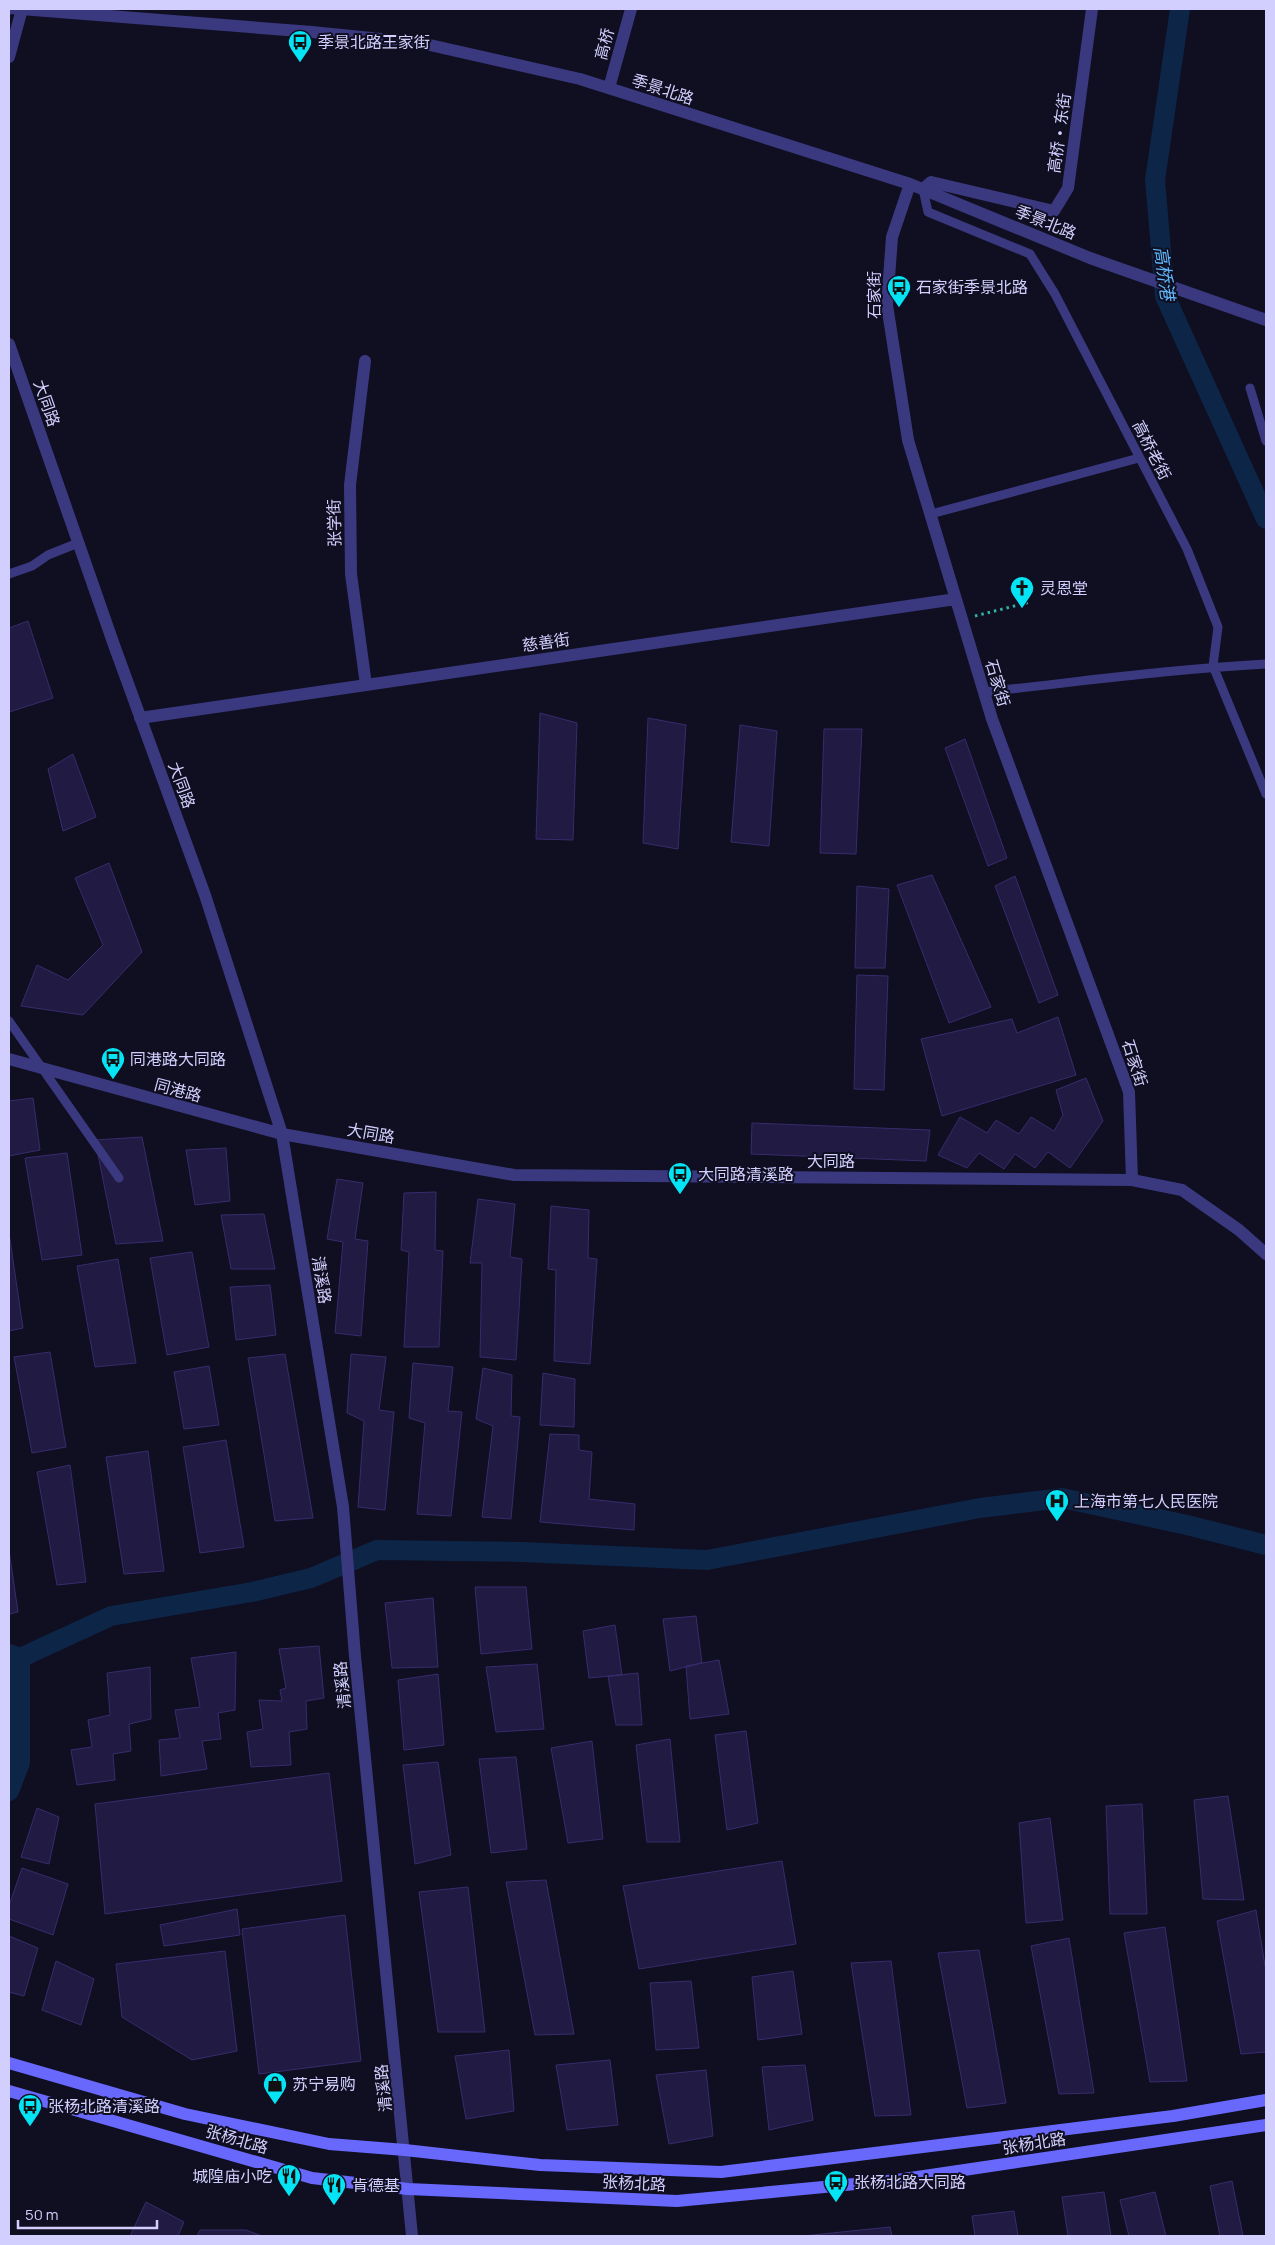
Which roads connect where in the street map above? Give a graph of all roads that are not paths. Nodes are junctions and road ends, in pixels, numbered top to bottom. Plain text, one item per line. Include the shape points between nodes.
1 (22, 9) edge
2 (631, 9) edge
3 (1092, 9) edge
4 (9, 10) edge
5 (9, 57) edge
6 (609, 88) junction
7 (910, 184) junction
8 (923, 189) junction
9 (1266, 320) edge
10 (9, 344) edge
11 (365, 361) dead end
12 (1250, 388) dead end
13 (1266, 441) edge
14 (1139, 458) junction
15 (930, 514) junction
16 (78, 543) junction
17 (9, 574) edge
18 (956, 599) junction
19 (1266, 664) edge
20 (1213, 666) junction
21 (366, 685) junction
22 (984, 692) junction
23 (140, 718) junction
24 (1266, 794) edge
25 (9, 1021) edge
26 (9, 1059) edge
27 (43, 1069) junction
28 (282, 1134) junction
29 (120, 1178) dead end
30 (1132, 1180) junction
31 (1266, 1254) edge
32 (9, 2063) edge
33 (9, 2091) edge
34 (1266, 2100) edge
35 (1266, 2125) edge
36 (405, 2150) junction
37 (408, 2189) junction
38 (412, 2236) edge

1 - 4 lane
1 - 5 street
1 - 6 street, 季景北路 via 420,43
2 - 6 street, 高桥
3 - 8 street, 高桥 • 东街 via 1068,188 1054,211 931,182
6 - 7 street, 季景北路
7 - 8 street, 季景北路
7 - 15 street, 石家街 via 892,237 887,305 908,440
8 - 9 street, 季景北路 via 1090,258
8 - 14 lane, 高桥老街 via 928,212 1030,254 1056,294
10 - 16 street, 大同路
11 - 21 street, 张学街 via 350,484 351,574
12 - 13 lane
14 - 15 lane
14 - 20 lane, 高桥老街 via 1188,549 1218,627
15 - 18 street, 石家街
16 - 17 lane
16 - 23 street, 大同路
18 - 21 street, 慈善街
18 - 22 street, 石家街
19 - 20 lane
20 - 22 lane
20 - 24 lane, 高桥老街
21 - 23 street, 慈善街
22 - 30 street, 石家街 via 1129,1092
23 - 28 street, 大同路 via 205,894
25 - 27 lane
26 - 27 street, 同港路
27 - 28 street, 同港路
27 - 29 lane
28 - 30 street, 大同路 via 514,1175
28 - 36 street, 清溪路 via 343,1507
30 - 31 street, 大同路 via 1182,1190 1239,1230
32 - 36 main road, 张杨北路 via 185,2114 329,2144
33 - 37 main road, 张杨北路 via 312,2178
34 - 36 main road, 张杨北路 via 1173,2116 721,2172 540,2165
35 - 37 main road, 张杨北路 via 897,2180 677,2201
36 - 37 street, 清溪路
37 - 38 street, 清溪路

